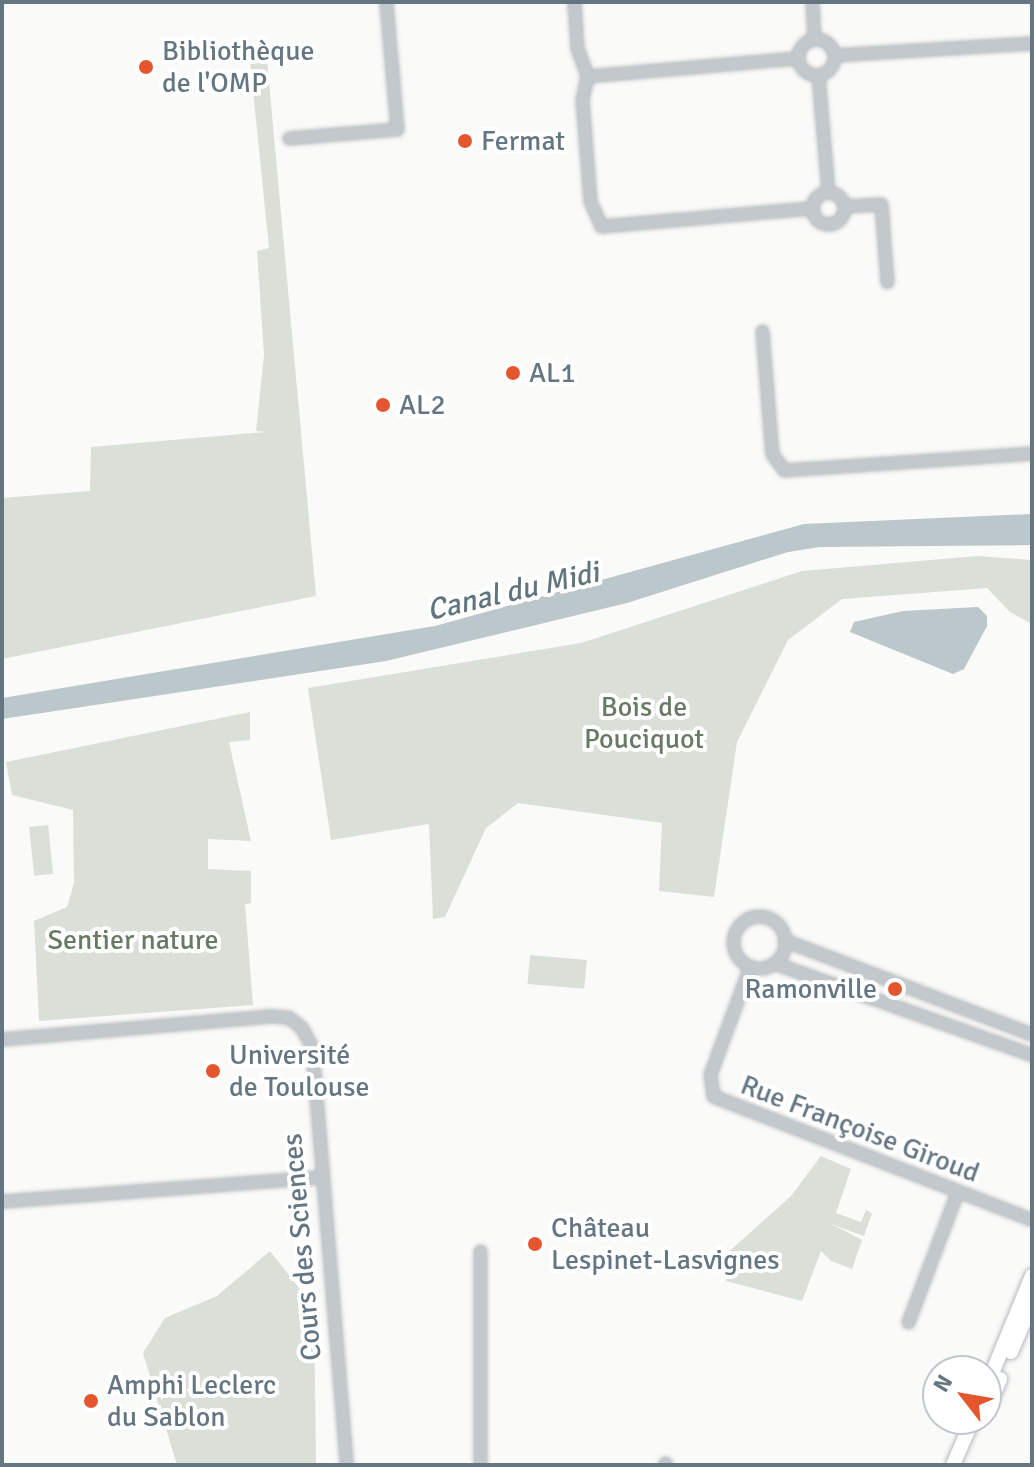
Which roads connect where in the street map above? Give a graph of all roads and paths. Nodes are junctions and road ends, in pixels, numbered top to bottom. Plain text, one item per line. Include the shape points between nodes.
1 (386, 2) edge
2 (574, 2) edge
3 (812, 2) edge
4 (814, 39) junction
5 (1032, 43) edge
6 (834, 55) junction
7 (798, 58) junction
8 (818, 75) junction
9 (587, 76) junction
10 (289, 138) dead end
11 (828, 192) junction
12 (844, 206) junction
13 (813, 208) junction
14 (887, 282) dead end
15 (762, 331) dead end
16 (1032, 453) edge
17 (784, 940) junction
18 (774, 963) junction
19 (750, 966) junction
20 (1032, 1034) edge
21 (2, 1039) edge
22 (1032, 1055) edge
23 (321, 1177) junction
24 (957, 1192) junction
25 (2, 1201) edge
26 (1032, 1220) edge
27 (480, 1251) dead end
28 (1032, 1276) edge
29 (1032, 1303) edge
30 (908, 1322) dead end
31 (1000, 1355) edge
32 (1002, 1373) edge
33 (966, 1435) edge
34 (976, 1435) edge
35 (346, 1465) edge
36 (480, 1465) edge
37 (953, 1465) edge
38 (963, 1465) edge

1 - 10 street via 397,129
2 - 9 street via 577,48
3 - 4 street
4 - 6 street via 830,45
4 - 7 street via 801,48
5 - 6 street
6 - 8 street via 828,71
7 - 8 street via 806,73
7 - 9 street
8 - 11 street
9 - 13 street via 582,99 589,195 601,226
11 - 12 street via 840,197
11 - 13 street via 819,195
12 - 13 street via 839,219 830,223 820,221
12 - 14 street via 881,204
15 - 16 street via 772,454 784,470
17 - 18 street
17 - 19 street via 770,919 746,920 733,941 737,956
17 - 20 street
18 - 19 street
18 - 22 street
19 - 24 street, Rue Françoise Giroud via 710,1074 713,1096
21 - 23 street, Cours des Sciences via 288,1017 311,1043
23 - 25 street
23 - 35 street, Cours des Sciences
24 - 26 street, Rue Françoise Giroud
24 - 30 street
27 - 36 street
28 - 31 main road
29 - 32 main road
33 - 37 main road
34 - 38 main road

